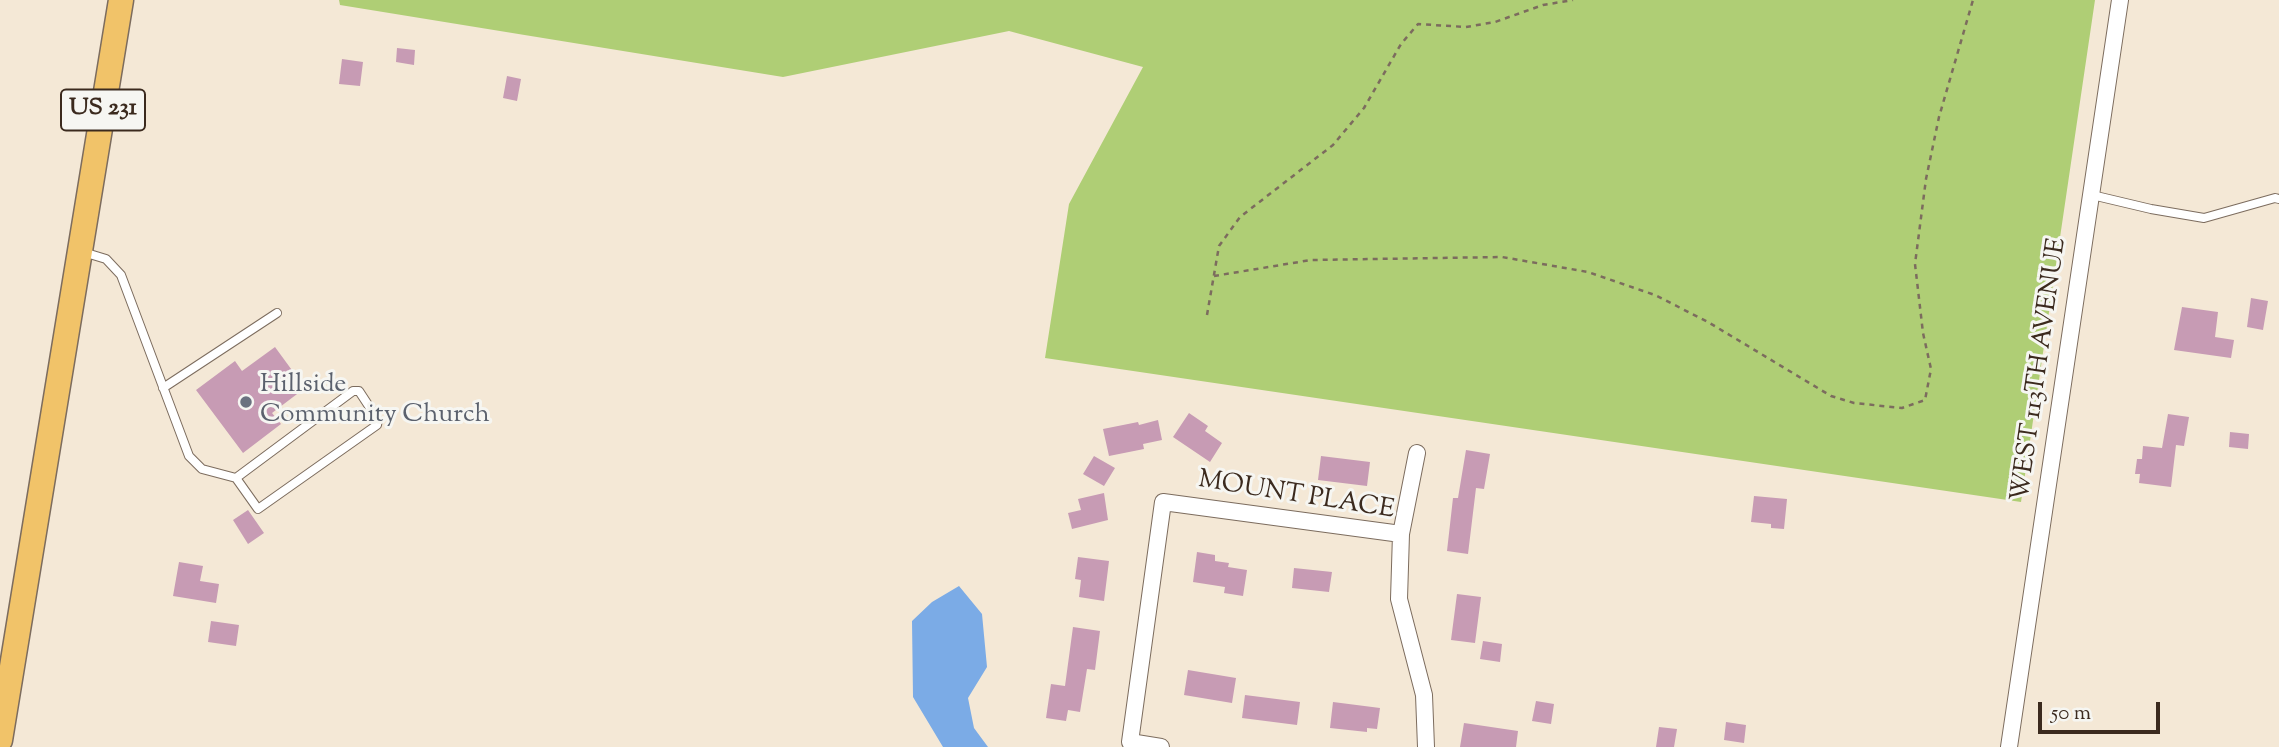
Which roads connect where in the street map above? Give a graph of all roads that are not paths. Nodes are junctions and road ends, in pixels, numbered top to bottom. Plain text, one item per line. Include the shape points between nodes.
1 (121, 0) edge
2 (2120, 0) edge
3 (2092, 195) junction
4 (2279, 199) edge
5 (80, 251) junction
6 (277, 313) dead end
7 (163, 388) junction
8 (1416, 453) dead end
9 (236, 478) junction
10 (1401, 534) junction
11 (0, 740) edge
12 (1161, 747) edge
13 (1426, 747) edge
14 (2009, 747) edge

1 - 5 main road, US 231
2 - 3 street, WEST 113TH AVENUE
3 - 4 lane via 2204,218
3 - 14 street, WEST 113TH AVENUE
5 - 7 lane via 106,259 121,275
5 - 11 main road, US 231
6 - 7 lane
7 - 9 lane via 189,456 202,469
8 - 10 street
9 - 9 lane via 255,506 262,508 378,420 359,391 353,391
10 - 12 street, MOUNT PLACE via 1163,502 1130,743
10 - 13 street, MOUNT PLACE via 1399,599 1424,695

